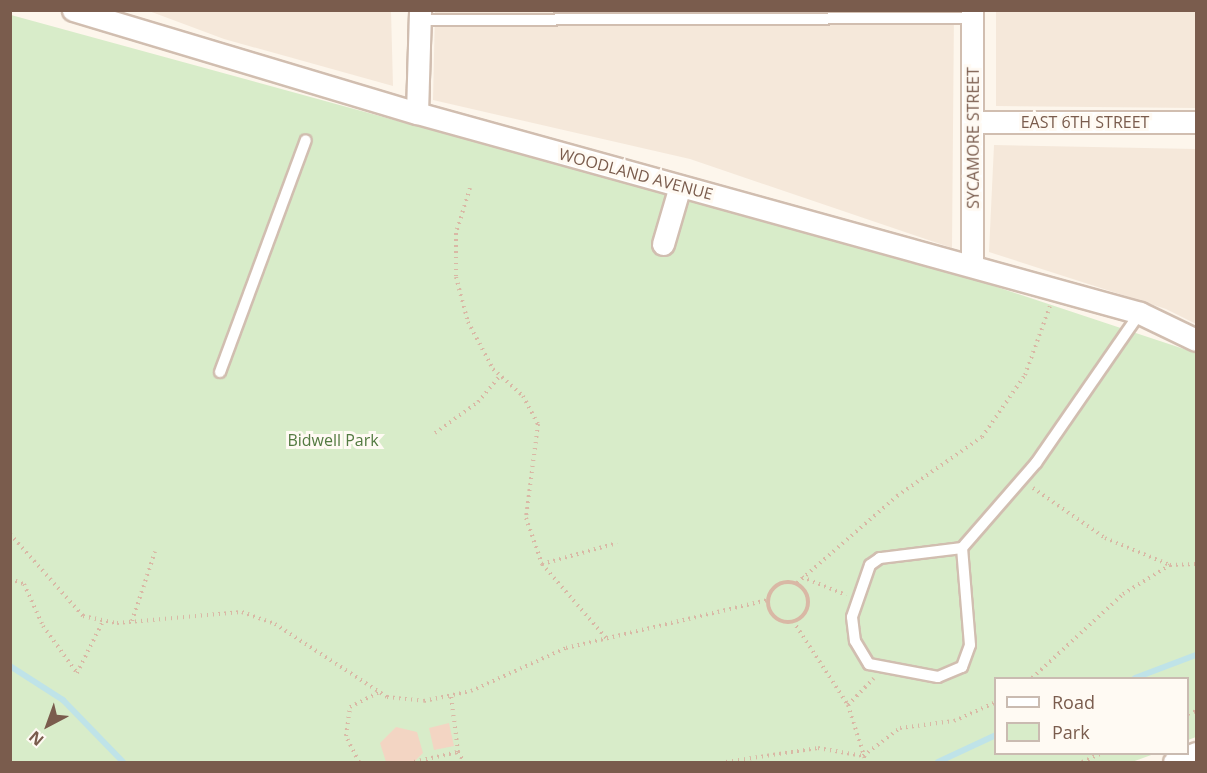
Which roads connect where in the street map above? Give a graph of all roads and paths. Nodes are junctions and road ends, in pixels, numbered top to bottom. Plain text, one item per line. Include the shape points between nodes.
1 (73, 10) edge
2 (972, 14) edge
3 (420, 15) edge
4 (417, 113) junction
5 (974, 122) junction
6 (1197, 122) edge
7 (306, 140) dead end
8 (680, 186) junction
9 (470, 188) dead end
10 (663, 244) dead end
11 (972, 265) junction
12 (1056, 289) junction
13 (1140, 313) junction
14 (1197, 340) edge
15 (220, 372) dead end
16 (500, 376) junction
17 (435, 433) dead end
18 (1022, 480) junction
19 (10, 534) edge
20 (618, 543) dead end
21 (962, 548) junction
22 (155, 552) dead end
23 (542, 564) junction
24 (1197, 564) edge
25 (1170, 565) junction
26 (802, 577) junction
27 (10, 579) edge
28 (797, 583) junction
29 (855, 598) junction
30 (768, 600) junction
31 (103, 621) junction
32 (132, 621) junction
33 (794, 621) junction
34 (607, 639) junction
35 (880, 670) junction
36 (1033, 677) edge
37 (380, 692) junction
38 (451, 695) junction
39 (994, 703) edge
40 (848, 705) junction
41 (458, 752) junction
42 (1197, 753) edge
43 (1096, 755) edge
44 (863, 756) junction
45 (359, 762) edge
46 (414, 762) edge
47 (464, 762) edge
48 (726, 762) edge
49 (866, 762) edge
50 (1082, 762) edge
51 (1174, 762) edge

1 - 4 street, WOODLAND AVENUE
2 - 3 lane
2 - 5 street, SYCAMORE STREET
3 - 4 street
4 - 8 street, WOODLAND AVENUE
5 - 6 street, EAST 6TH STREET
5 - 11 street, SYCAMORE STREET
7 - 15 lane
8 - 10 street
8 - 11 street, WOODLAND AVENUE
9 - 16 path via 456,233 456,277 468,322
11 - 12 street, WOODLAND AVENUE
12 - 13 street, WOODLAND AVENUE
12 - 26 path via 1025,375 982,437 897,496
13 - 14 street, WOODLAND AVENUE
13 - 18 lane via 1102,376
16 - 17 path via 478,402
16 - 23 path via 523,396 538,424 526,518
18 - 21 lane
18 - 25 path via 1106,538
19 - 31 path via 77,612
20 - 23 path
21 - 29 lane via 880,558 863,576
21 - 35 lane via 970,645 962,667 938,677
22 - 32 path
23 - 34 path
24 - 25 path
25 - 36 path via 1123,594
26 - 28 path
26 - 29 path
27 - 31 path via 24,584 43,626 77,673
28 - 30 path via 778,584
28 - 33 path via 809,603
29 - 35 lane via 855,641 861,655
30 - 33 path via 776,617
30 - 34 path
31 - 32 path
32 - 37 path via 242,612 275,624
33 - 40 path
34 - 38 path via 566,648
35 - 40 path
37 - 38 path via 424,701
37 - 45 path via 350,707 346,735
38 - 41 path
39 - 44 path via 946,723 900,728
40 - 44 path
41 - 46 path
41 - 47 path
42 - 51 street
43 - 50 path
44 - 48 path via 819,748
44 - 49 path

